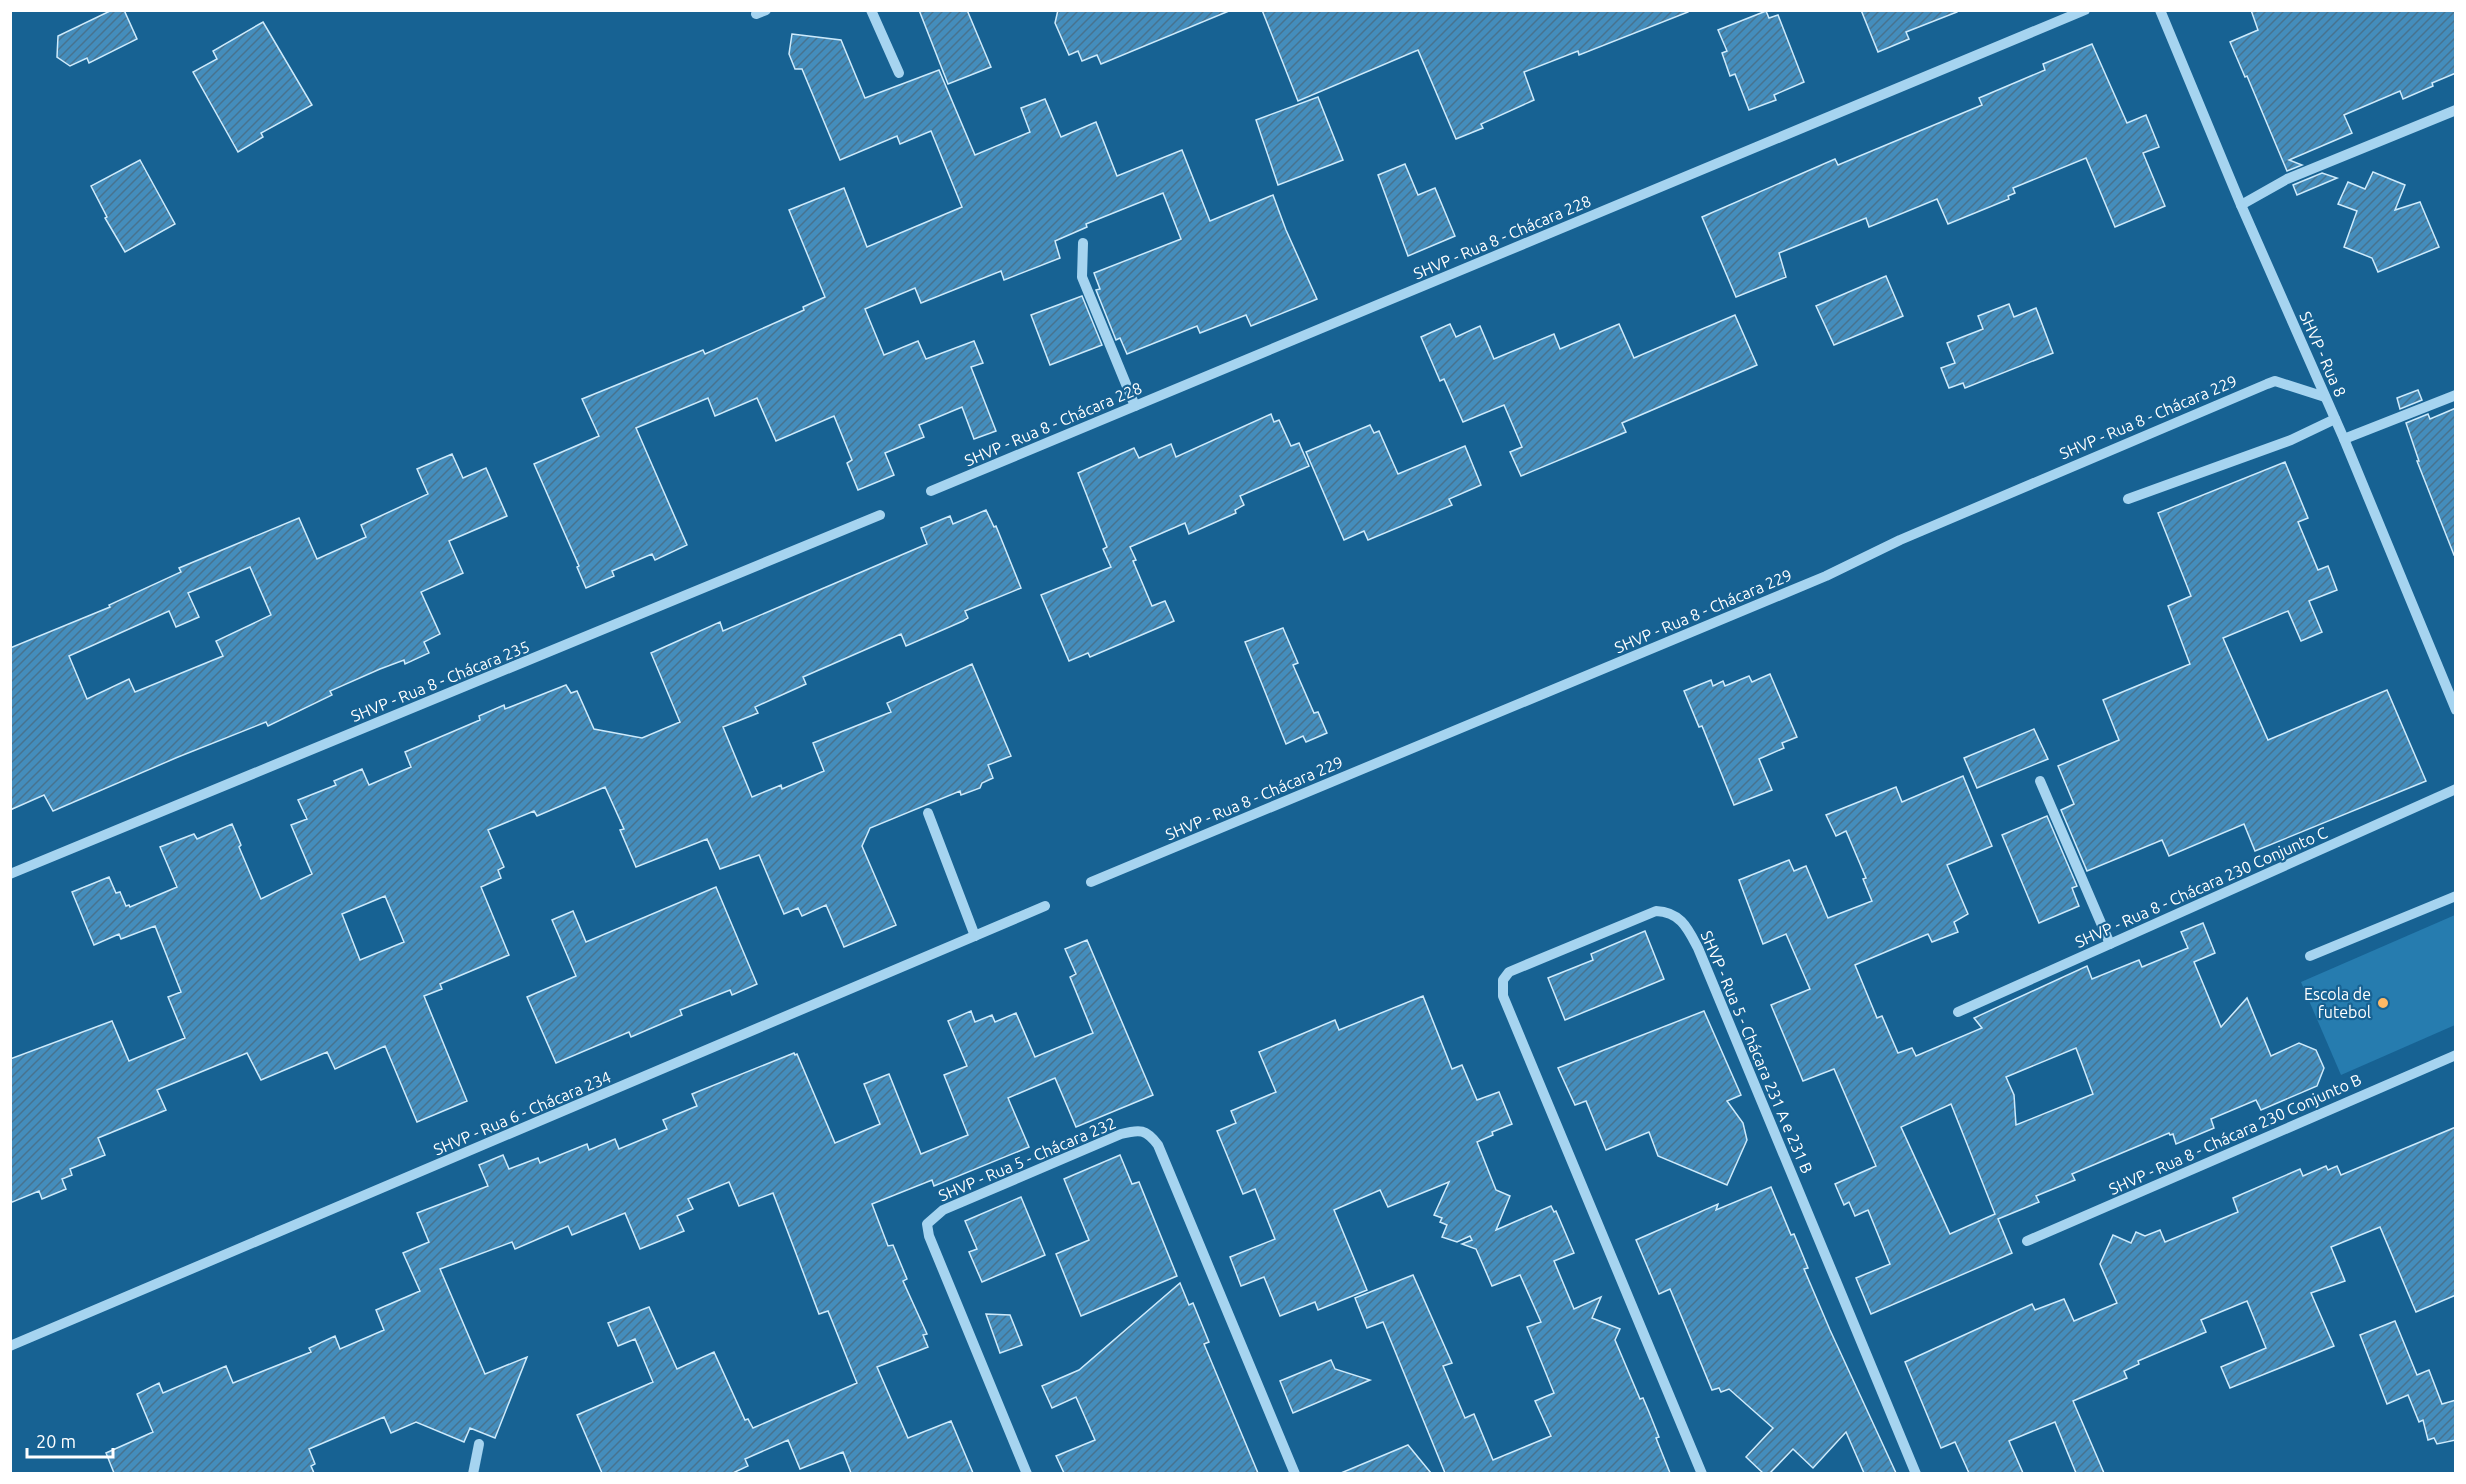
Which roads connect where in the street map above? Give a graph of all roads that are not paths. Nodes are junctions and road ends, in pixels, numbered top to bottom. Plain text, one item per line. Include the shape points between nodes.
1 (871, 10) edge
2 (2085, 10) edge
3 (2160, 10) edge
4 (900, 73) dead end
5 (2456, 110) edge
6 (2241, 205) junction
7 (1083, 243) dead end
8 (2456, 395) edge
9 (2325, 397) junction
10 (1135, 406) junction
11 (2335, 419) junction
12 (2344, 439) junction
13 (931, 491) dead end
14 (2128, 499) dead end
15 (880, 515) dead end
16 (2456, 710) edge
17 (2040, 781) dead end
18 (2456, 789) edge
19 (928, 813) dead end
20 (10, 874) edge
21 (1090, 882) dead end
22 (2456, 896) edge
23 (1045, 906) dead end
24 (975, 936) junction
25 (2110, 944) junction
26 (2310, 956) dead end
27 (1958, 1012) dead end
28 (2456, 1055) edge
29 (2026, 1241) dead end
30 (10, 1346) edge
31 (479, 1444) dead end
32 (473, 1473) edge
33 (1027, 1473) edge
34 (1295, 1473) edge
35 (1702, 1473) edge
36 (1916, 1473) edge

1 - 4 street
2 - 10 street, SHVP - Rua 8 - Chácara 228
3 - 6 street, SHVP - Rua 8
5 - 6 street via 2287,179
6 - 9 street, SHVP - Rua 8
7 - 10 street via 1082,277
8 - 12 street
9 - 11 street, SHVP - Rua 8
9 - 21 street, SHVP - Rua 8 - Chácara 229 via 2275,381 2267,384 1900,540 1815,581
10 - 13 street, SHVP - Rua 8 - Chácara 228
11 - 12 street, SHVP - Rua 8
11 - 14 street via 2291,440
12 - 16 street, SHVP - Rua 8
15 - 20 street, SHVP - Rua 8 - Chácara 235
17 - 25 street
18 - 25 street, SHVP - Rua 8 - Chácara 230 Conjunto C
19 - 24 street
22 - 26 street
23 - 24 street, SHVP - Rua 6 - Chácara 234
24 - 30 street, SHVP - Rua 6 - Chácara 234
25 - 27 street, SHVP - Rua 8 - Chácara 230 Conjunto C
28 - 29 street, SHVP - Rua 8 - Chácara 230 Conjunto B
31 - 32 street
33 - 34 street, SHVP - Rua 5 - Chácara 232 via 927,1224 943,1210 1137,1130 1150,1135 1158,1145
35 - 36 street, SHVP - Rua 5 - Chácara 231 A e 231 B via 1503,996 1503,980 1509,972 1656,911 1677,916 1698,948

